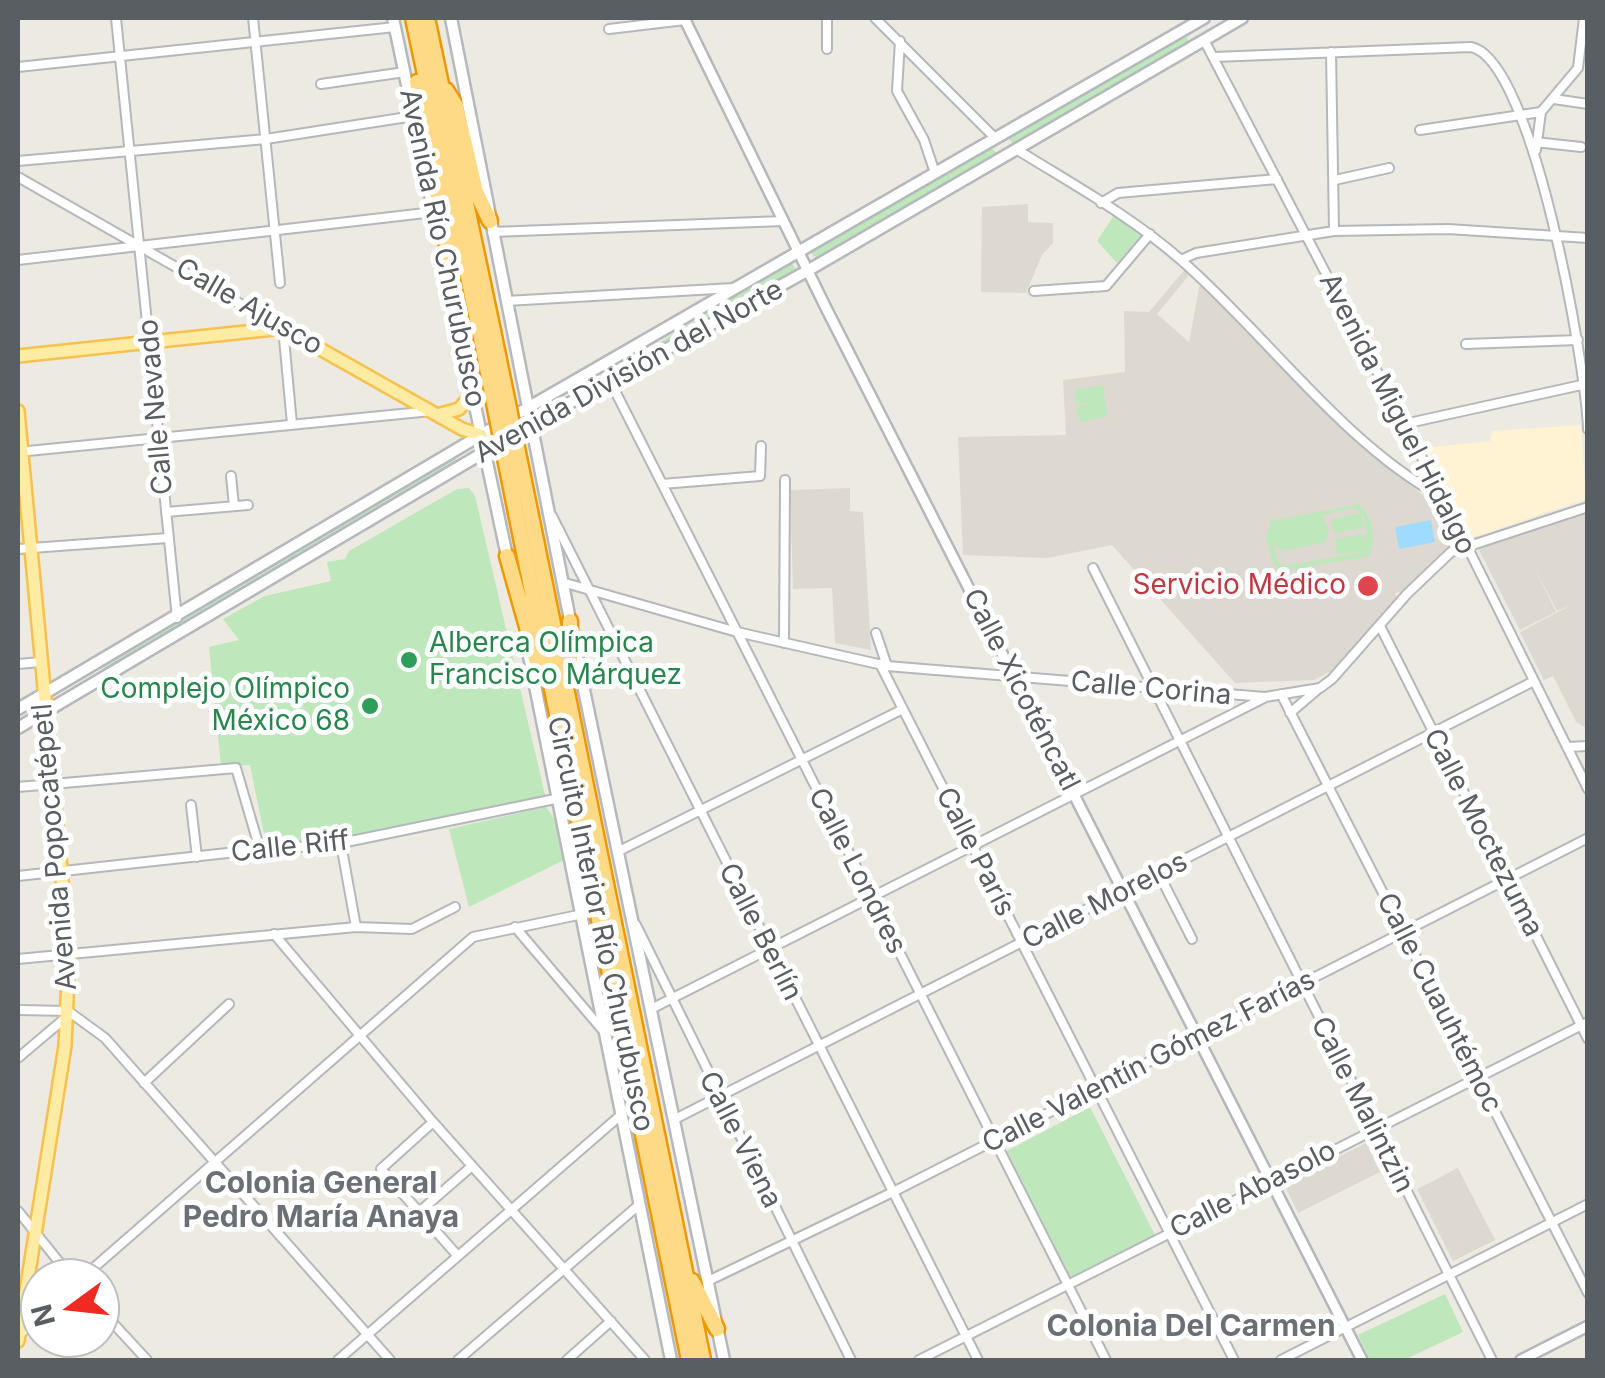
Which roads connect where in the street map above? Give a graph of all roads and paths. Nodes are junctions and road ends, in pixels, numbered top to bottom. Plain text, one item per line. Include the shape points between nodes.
1 (116, 18) edge
2 (253, 18) edge
3 (413, 18) edge
4 (427, 18) edge
5 (452, 18) edge
6 (826, 18) edge
7 (875, 18) edge
8 (1242, 18) edge
9 (1584, 18) edge
10 (684, 19) edge
11 (1198, 19) edge
12 (394, 22) edge
13 (609, 29) dead end
14 (417, 36) junction
15 (900, 40) junction
16 (1204, 40) junction
17 (255, 41) junction
18 (826, 49) dead end
19 (1331, 52) junction
20 (120, 56) junction
21 (1214, 58) junction
22 (18, 67) edge
23 (404, 72) junction
24 (440, 82) junction
25 (321, 84) dead end
26 (1554, 99) junction
27 (1588, 104) edge
28 (1541, 112) junction
29 (414, 116) junction
30 (1517, 116) junction
31 (1420, 130) dead end
32 (995, 138) junction
33 (266, 139) junction
34 (1536, 142) junction
35 (1581, 146) dead end
36 (1016, 149) junction
37 (129, 153) junction
38 (1536, 154) junction
39 (18, 161) edge
40 (1389, 168) dead end
41 (935, 173) junction
42 (18, 177) edge
43 (1277, 178) junction
44 (1335, 180) junction
45 (1101, 203) junction
46 (434, 212) junction
47 (782, 220) junction
48 (491, 226) junction
49 (274, 232) junction
50 (1334, 232) junction
51 (1150, 234) junction
52 (1306, 234) junction
53 (1555, 237) junction
54 (1588, 238) edge
55 (141, 245) junction
56 (798, 253) junction
57 (18, 260) edge
58 (1181, 260) junction
59 (446, 267) junction
60 (807, 271) junction
61 (280, 283) dead end
62 (738, 288) junction
63 (1034, 291) dead end
64 (506, 301) junction
65 (1588, 315) edge
66 (1574, 316) junction
67 (282, 328) junction
68 (486, 332) junction
69 (1578, 340) junction
70 (150, 342) junction
71 (1466, 344) dead end
72 (18, 356) edge
73 (522, 381) junction
74 (610, 381) junction
75 (1586, 384) edge
76 (473, 397) junction
77 (1587, 403) edge
78 (527, 408) junction
79 (18, 411) edge
80 (434, 413) junction
81 (292, 424) junction
82 (1404, 424) junction
83 (530, 425) junction
84 (1588, 429) edge
85 (481, 434) junction
86 (159, 438) junction
87 (761, 446) dead end
88 (19, 452) edge
89 (484, 453) junction
90 (539, 468) junction
91 (489, 474) junction
92 (231, 476) dead end
93 (528, 476) junction
94 (786, 480) dead end
95 (542, 481) junction
96 (506, 482) junction
97 (662, 484) junction
98 (494, 495) junction
99 (1443, 498) junction
100 (546, 502) junction
101 (248, 505) dead end
102 (234, 506) junction
103 (1588, 506) edge
104 (166, 512) junction
105 (523, 512) junction
106 (168, 538) junction
107 (1464, 546) junction
108 (24, 549) edge
109 (507, 556) junction
110 (1093, 568) dead end
111 (562, 582) junction
112 (585, 588) junction
113 (177, 618) junction
114 (570, 620) junction
115 (1380, 626) junction
116 (737, 632) junction
117 (876, 633) dead end
118 (784, 638) junction
119 (105, 658) junction
120 (40, 662) junction
121 (18, 664) edge
122 (884, 665) junction
123 (1016, 678) junction
124 (1534, 682) junction
125 (1154, 688) junction
126 (1320, 688) junction
127 (44, 694) junction
128 (75, 694) junction
129 (1281, 694) junction
130 (1264, 697) junction
131 (555, 704) junction
132 (18, 709) edge
133 (903, 709) junction
134 (45, 712) junction
135 (1290, 712) junction
136 (18, 728) edge
137 (1433, 733) junction
138 (1180, 741) junction
139 (1588, 746) edge
140 (1567, 747) junction
141 (801, 759) junction
142 (584, 778) junction
143 (52, 783) junction
144 (18, 787) edge
145 (1330, 788) junction
146 (1588, 789) edge
147 (1075, 796) junction
148 (560, 798) junction
149 (191, 805) dead end
150 (698, 810) junction
151 (1588, 838) edge
152 (1230, 839) junction
153 (341, 844) junction
154 (973, 848) junction
155 (260, 850) junction
156 (619, 851) junction
157 (197, 857) junction
158 (59, 872) junction
159 (1159, 874) junction
160 (18, 876) edge
161 (1508, 881) junction
162 (1124, 892) junction
163 (872, 900) junction
164 (454, 907) dead end
165 (583, 914) junction
166 (633, 918) junction
167 (356, 927) junction
168 (515, 927) junction
169 (274, 934) junction
170 (1404, 934) junction
171 (1192, 939) dead end
172 (1022, 943) junction
173 (770, 951) junction
174 (69, 954) junction
175 (18, 958) edge
176 (1301, 986) junction
177 (919, 992) junction
178 (670, 1002) junction
179 (229, 1004) dead end
180 (653, 1008) junction
181 (18, 1010) edge
182 (68, 1010) junction
183 (1584, 1024) edge
184 (358, 1034) junction
185 (607, 1036) junction
186 (1197, 1038) junction
187 (1588, 1038) edge
188 (817, 1044) junction
189 (18, 1058) edge
190 (1477, 1076) junction
191 (144, 1083) junction
192 (1095, 1090) junction
193 (718, 1097) junction
194 (622, 1114) junction
195 (675, 1119) junction
196 (433, 1122) junction
197 (1374, 1128) junction
198 (994, 1141) junction
199 (216, 1162) junction
200 (472, 1166) junction
201 (1270, 1182) junction
202 (893, 1192) junction
203 (640, 1204) junction
204 (1588, 1204) edge
205 (509, 1210) junction
206 (18, 1211) edge
207 (419, 1212) junction
208 (1550, 1223) junction
209 (1170, 1234) junction
210 (36, 1237) junction
211 (791, 1240) junction
212 (457, 1255) junction
213 (54, 1258) edge
214 (105, 1258) edge
215 (683, 1263) junction
216 (564, 1267) junction
217 (1449, 1274) junction
218 (708, 1281) junction
219 (1068, 1285) junction
220 (1588, 1293) edge
221 (611, 1321) junction
222 (1588, 1326) edge
223 (1345, 1327) junction
224 (717, 1329) junction
225 (120, 1331) edge
226 (368, 1334) junction
227 (966, 1337) junction
228 (18, 1338) edge
229 (465, 1358) edge
230 (688, 1358) edge
231 (147, 1360) edge
232 (338, 1360) edge
233 (390, 1360) edge
234 (567, 1360) edge
235 (645, 1360) edge
236 (671, 1360) edge
237 (702, 1360) edge
238 (724, 1360) edge
239 (851, 1360) edge
240 (919, 1360) edge
241 (978, 1360) edge
242 (1106, 1360) edge
243 (1234, 1360) edge
244 (1281, 1360) edge
245 (1362, 1360) edge
246 (1492, 1360) edge
247 (1521, 1360) edge

1 - 20 street, Calle Nevado
2 - 17 street
3 - 14 highway, Circuito Interior Río Churubusco
4 - 24 highway, Circuito Interior Río Churubusco
5 - 48 main road, Avenida Río Churubusco
6 - 18 street
7 - 15 street
8 - 16 main road, Avenida División del Norte
9 - 26 street via 1578,68
10 - 13 street
10 - 47 street, Calle Xicoténcatl
11 - 16 street
11 - 32 main road, Avenida División del Norte
12 - 17 street
12 - 23 main road, Avenida Río Churubusco
14 - 59 highway via 416,79
14 - 68 highway, Circuito Interior Río Churubusco
15 - 32 street
15 - 41 street via 897,90
16 - 21 street, Avenida Miguel Hidalgo
16 - 36 main road, Avenida División del Norte
17 - 20 street
17 - 33 street
19 - 21 street
19 - 30 street via 1471,46 1491,57
19 - 44 street
20 - 22 street
20 - 37 street, Calle Nevado
21 - 43 street, Avenida Miguel Hidalgo
23 - 25 street
23 - 29 main road, Avenida Río Churubusco
24 - 48 highway via 453,98
24 - 68 highway, Circuito Interior Río Churubusco
26 - 27 street
26 - 28 street
28 - 30 street
28 - 34 street
29 - 33 street
29 - 46 main road, Avenida Río Churubusco
30 - 31 street
30 - 38 street
32 - 41 main road, Avenida División del Norte
33 - 37 street
33 - 49 street
34 - 35 street
34 - 38 street
36 - 45 street
36 - 60 main road, Avenida División del Norte
37 - 39 street
37 - 55 street, Calle Nevado
38 - 53 street
40 - 44 street
41 - 56 main road, Avenida División del Norte
42 - 55 street, Calle Ajusco
43 - 45 street via 1118,193
43 - 52 street, Avenida Miguel Hidalgo
44 - 50 street
45 - 51 street
46 - 49 street
46 - 59 main road, Avenida Río Churubusco
47 - 48 street
47 - 56 street, Calle Xicoténcatl
48 - 64 main road, Avenida Río Churubusco
49 - 55 street
49 - 61 street
50 - 52 street
50 - 53 street via 1448,229
51 - 58 street
51 - 63 street via 1106,286
52 - 58 street
52 - 82 street, Avenida Miguel Hidalgo
53 - 54 street
53 - 66 street
55 - 57 street
55 - 67 street, Calle Ajusco
55 - 70 street, Calle Nevado
56 - 60 street, Calle Xicoténcatl
56 - 62 main road, Avenida División del Norte
58 - 99 street via 1330,408
59 - 76 main road, Avenida Río Churubusco
60 - 74 main road, Avenida División del Norte
60 - 123 street, Calle Xicoténcatl
62 - 64 street
62 - 78 main road, Avenida División del Norte
64 - 73 main road, Avenida Río Churubusco
65 - 66 street
66 - 69 street
67 - 70 main road
67 - 80 main road, Calle Ajusco
67 - 81 street
68 - 105 highway, Circuito Interior Río Churubusco, bridge
69 - 71 street
69 - 75 street
70 - 72 main road
70 - 86 street, Calle Nevado
73 - 76 main road via 484,404
73 - 78 main road, Avenida Río Churubusco
74 - 83 main road, Avenida División del Norte
74 - 97 street, Calle Londres
75 - 77 street
75 - 82 street
76 - 80 main road via 459,409
76 - 85 main road, Avenida Río Churubusco
77 - 84 street
78 - 83 main road, Avenida Río Churubusco
78 - 85 main road, Avenida División del Norte
79 - 88 main road, Avenida Popocatépetl
80 - 81 street
80 - 85 main road, Calle Ajusco
81 - 86 street
82 - 99 street, Avenida Miguel Hidalgo
83 - 89 main road, Avenida División del Norte
83 - 90 main road, Avenida Río Churubusco
85 - 89 main road, Avenida Río Churubusco
85 - 113 main road, Avenida División del Norte
86 - 88 street
86 - 104 street, Calle Nevado
87 - 97 street via 760,476
88 - 108 main road, Avenida Popocatépetl
89 - 91 main road, Avenida Río Churubusco
89 - 128 main road, Avenida División del Norte
90 - 93 main road
90 - 95 main road, Avenida Río Churubusco
91 - 96 main road
91 - 98 main road, Avenida Río Churubusco
92 - 102 street
93 - 95 main road
93 - 96 main road
94 - 118 street
95 - 100 main road, Avenida Río Churubusco
96 - 98 main road
97 - 116 street, Calle Londres
98 - 109 main road, Avenida Río Churubusco
99 - 107 street, Avenida Miguel Hidalgo
100 - 111 main road, Avenida Río Churubusco
100 - 112 street, Calle Berlín
101 - 102 street
102 - 104 street
103 - 107 street
104 - 106 street, Calle Nevado
105 - 131 highway, Circuito Interior Río Churubusco
105 - 142 highway, Circuito Interior Río Churubusco
106 - 108 street
106 - 113 street, Calle Nevado
107 - 115 street via 1428,572
107 - 124 street, Avenida Miguel Hidalgo
108 - 120 main road, Avenida Popocatépetl
109 - 131 highway via 542,684
109 - 148 main road, Avenida Río Churubusco
110 - 125 street, Calle Malintzin
111 - 112 street, Calle Corina
111 - 114 main road, Avenida Río Churubusco
112 - 116 street, Calle Corina
112 - 150 street, Calle Berlín
113 - 119 main road, Avenida División del Norte
114 - 142 highway via 566,644 590,755
114 - 156 main road, Avenida Río Churubusco
115 - 126 street
115 - 137 street, Calle Moctezuma
116 - 118 street, Calle Corina
116 - 141 street, Calle Londres
117 - 122 street, Calle París
118 - 122 street, Calle Corina
119 - 127 main road, Avenida División del Norte
119 - 128 main road via 66,686
120 - 121 street
120 - 127 main road, Avenida Popocatépetl
122 - 123 street, Calle Corina
122 - 133 street, Calle París
123 - 125 street, Calle Corina
123 - 147 street, Calle Xicoténcatl
124 - 137 street, Calle Morelos
124 - 140 street, Avenida Miguel Hidalgo
125 - 130 street, Calle Corina
125 - 138 street, Calle Malintzin
126 - 129 street, Calle Corina
126 - 135 street
127 - 132 main road, Avenida División del Norte
127 - 134 main road, Avenida Popocatépetl
128 - 134 main road, Avenida División del Norte
129 - 130 street, Calle Corina
129 - 135 street, Calle Cuauhtémoc
130 - 138 street
131 - 230 highway, Circuito Interior Río Churubusco
133 - 141 street
133 - 154 street, Calle París
134 - 136 main road, Avenida División del Norte
134 - 143 main road, Avenida Popocatépetl
135 - 145 street, Calle Cuauhtémoc
137 - 145 street, Calle Morelos
137 - 161 street, Calle Moctezuma
138 - 147 street
138 - 152 street, Calle Malintzin
139 - 140 street
140 - 146 street, Avenida Miguel Hidalgo
141 - 150 street
141 - 163 street, Calle Londres
142 - 215 highway, Circuito Interior Río Churubusco
143 - 144 street
143 - 155 street via 236,768
143 - 158 main road, Avenida Popocatépetl
145 - 152 street, Calle Morelos
145 - 170 street, Calle Cuauhtémoc
147 - 154 street
147 - 162 street, Calle Xicoténcatl
148 - 153 street, Calle Riff
148 - 165 main road, Avenida Río Churubusco
149 - 157 street
150 - 156 street
150 - 173 street, Calle Berlín
151 - 161 street, Calle Valentín Gómez Farías
152 - 159 street, Calle Morelos
152 - 176 street, Calle Malintzin
153 - 155 street, Calle Riff
153 - 167 street
154 - 163 street
154 - 172 street, Calle París
155 - 157 street, Calle Riff
156 - 166 main road, Avenida Río Churubusco
157 - 158 street, Calle Riff
158 - 160 street, Calle Riff
158 - 174 main road, Avenida Popocatépetl
159 - 162 street, Calle Morelos
159 - 171 street
161 - 170 street, Calle Valentín Gómez Farías
161 - 183 street, Calle Moctezuma
162 - 172 street, Calle Morelos
162 - 186 street, Calle Xicoténcatl
163 - 173 street
163 - 177 street, Calle Londres
164 - 167 street via 412,929
165 - 168 street
165 - 185 main road, Avenida Río Churubusco
166 - 178 street, Calle Viena
166 - 180 main road, Avenida Río Churubusco
167 - 169 street
168 - 184 street via 473,937
168 - 185 street
169 - 174 street
169 - 184 street
170 - 176 street, Calle Valentín Gómez Farías
170 - 190 street, Calle Cuauhtémoc
172 - 177 street, Calle Morelos
172 - 192 street, Calle París
173 - 178 street
173 - 188 street, Calle Berlín
174 - 175 street
174 - 182 main road, Avenida Popocatépetl
176 - 186 street, Calle Valentín Gómez Farías
176 - 197 street, Calle Malintzin
177 - 188 street, Calle Morelos
177 - 198 street, Calle Londres
178 - 180 street
178 - 193 street, Calle Viena
179 - 191 street
180 - 195 main road, Avenida Río Churubusco
181 - 182 street
182 - 189 street via 57,1029
182 - 191 street via 106,1038
182 - 210 main road, Avenida Popocatépetl
183 - 187 street, Calle Moctezuma
183 - 190 street, Calle Abasolo
184 - 196 street
184 - 199 street
185 - 194 main road, Avenida Río Churubusco
186 - 192 street, Calle Valentín Gómez Farías
186 - 201 street, Calle Xicoténcatl
188 - 193 street, Calle Morelos
188 - 202 street, Calle Berlín
190 - 197 street, Calle Abasolo
190 - 208 street, Calle Cuauhtémoc
191 - 199 street
192 - 198 street, Calle Valentín Gómez Farías
192 - 209 street, Calle París
193 - 195 street, Calle Morelos
193 - 211 street, Calle Viena
194 - 203 main road, Avenida Río Churubusco
194 - 205 street
195 - 218 main road, Avenida Río Churubusco
196 - 200 street
196 - 207 street via 382,1169
197 - 201 street, Calle Abasolo
197 - 217 street, Calle Malintzin
198 - 202 street, Calle Valentín Gómez Farías
198 - 219 street, Calle Londres
199 - 214 street
199 - 226 street
200 - 205 street
200 - 207 street
201 - 209 street, Calle Abasolo
201 - 223 street, Calle Xicoténcatl
202 - 211 street, Calle Valentín Gómez Farías
202 - 227 street, Calle Berlín
203 - 216 street
203 - 236 main road, Avenida Río Churubusco
204 - 208 street
205 - 212 street
205 - 216 street
206 - 210 street
207 - 212 street
208 - 217 street
208 - 220 street, Calle Cuauhtémoc
209 - 219 street, Calle Abasolo
209 - 243 street, Calle París
210 - 213 street
210 - 228 main road, Avenida Popocatépetl
211 - 218 street, Calle Valentín Gómez Farías
211 - 239 street, Calle Viena
212 - 226 street
215 - 224 highway
215 - 237 highway, Circuito Interior Río Churubusco
216 - 221 street
216 - 229 street
217 - 223 street
217 - 246 street, Calle Malintzin
218 - 224 main road, Avenida Río Churubusco
219 - 227 street, Calle Abasolo
219 - 242 street, Calle Londres
221 - 234 street
221 - 235 street
222 - 247 street
223 - 244 street
223 - 245 street, Calle Xicoténcatl
224 - 238 main road, Avenida Río Churubusco
225 - 231 street
226 - 232 street
226 - 233 street
227 - 240 street, Calle Abasolo
227 - 241 street, Calle Berlín

